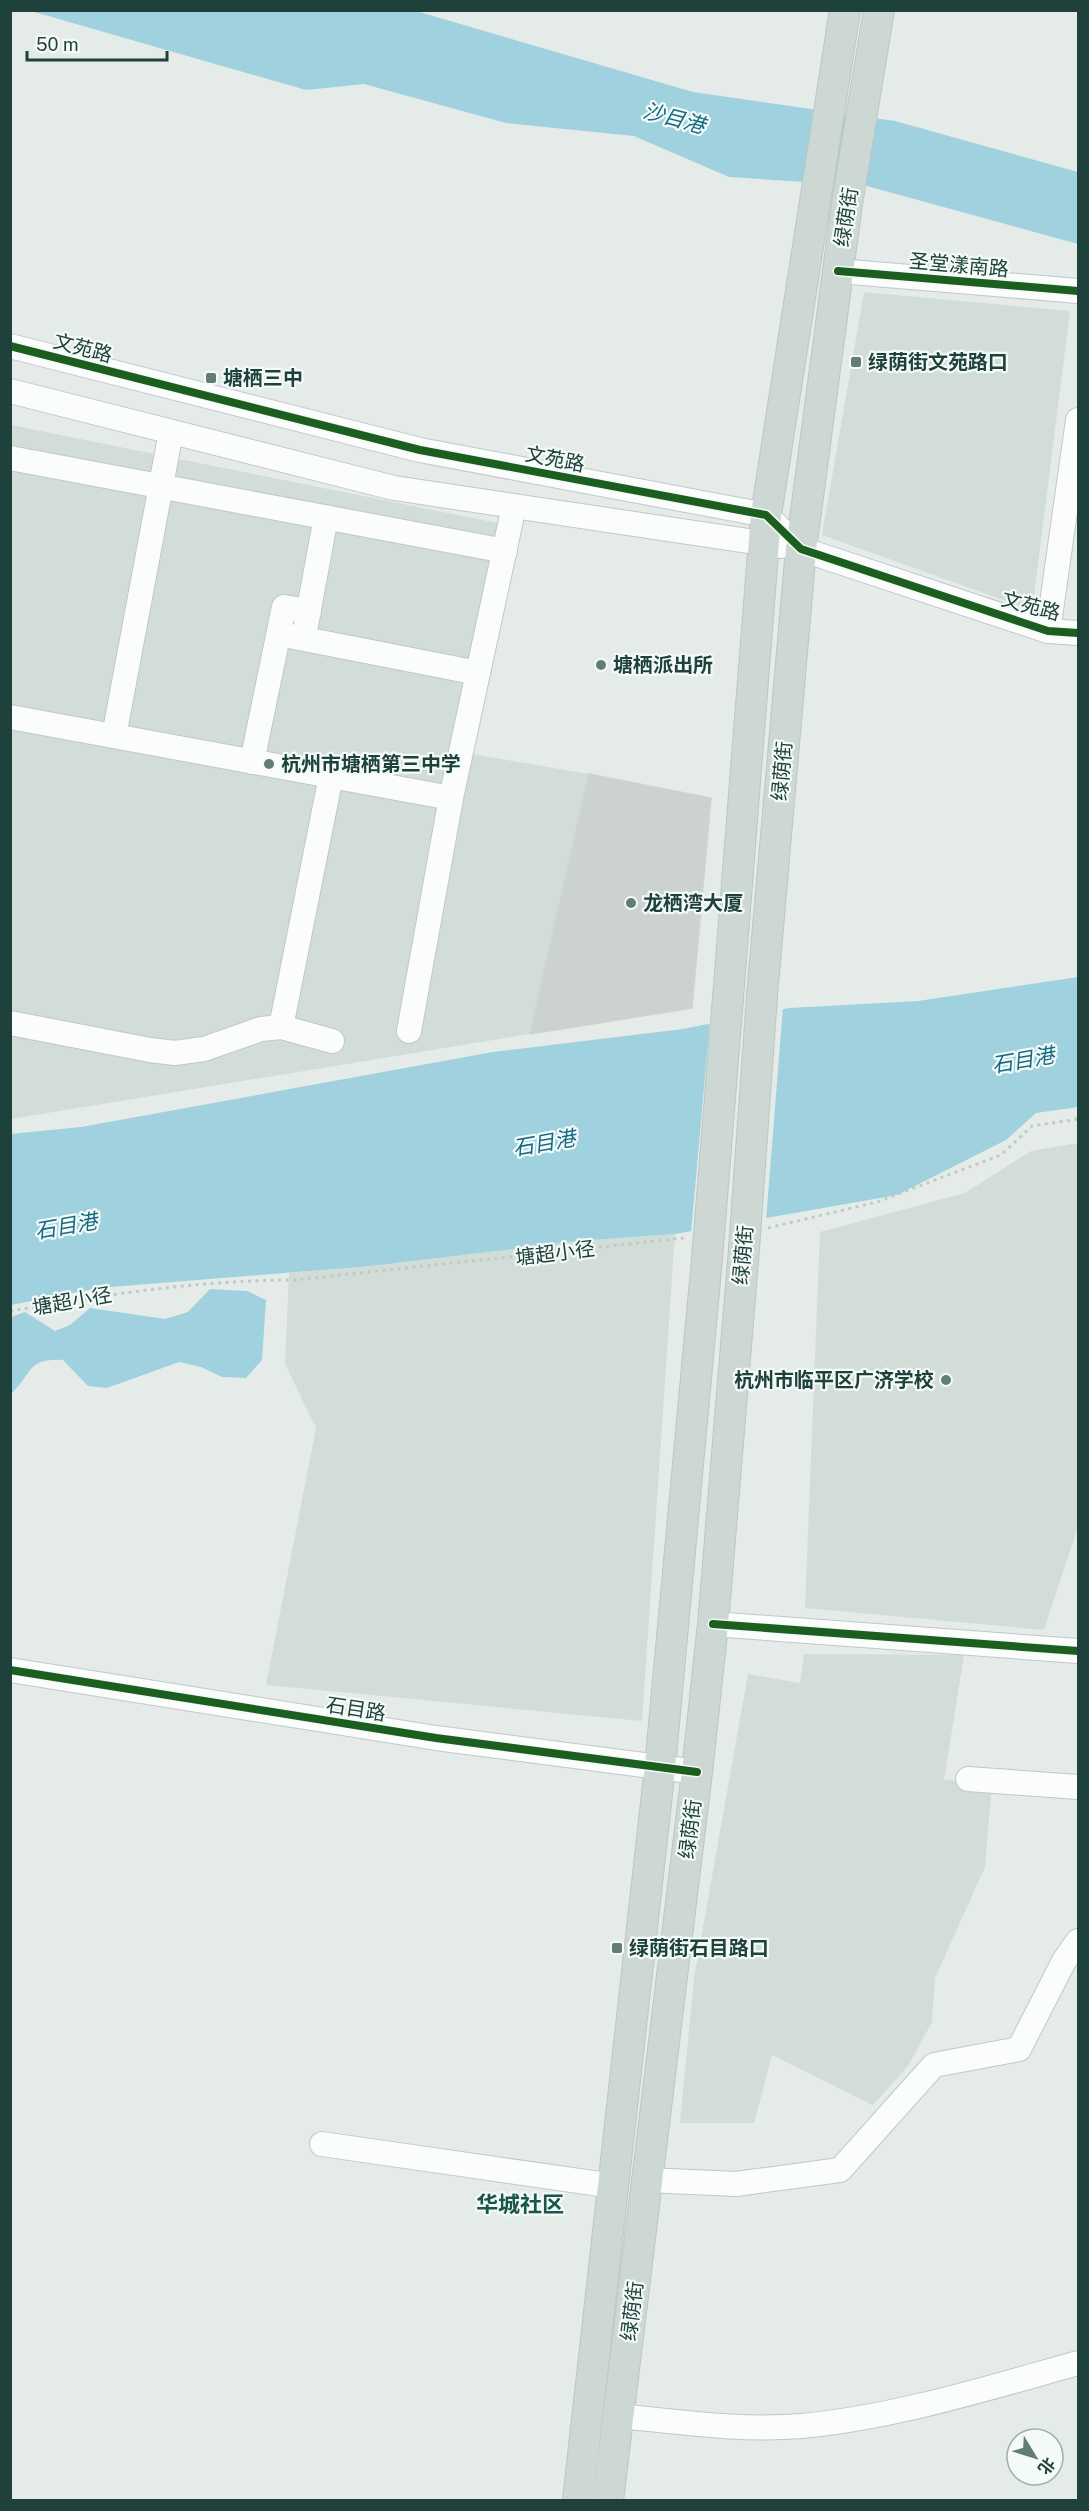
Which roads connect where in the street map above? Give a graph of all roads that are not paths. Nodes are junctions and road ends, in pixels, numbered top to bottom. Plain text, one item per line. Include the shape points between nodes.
1 (845, 10) edge
2 (879, 10) edge
3 (838, 271) junction
4 (1078, 291) edge
5 (10, 346) edge
6 (10, 391) edge
7 (1078, 420) edge
8 (171, 432) junction
9 (10, 458) edge
10 (160, 486) junction
11 (514, 506) junction
12 (326, 518) junction
13 (765, 529) junction
14 (801, 549) junction
15 (505, 551) junction
16 (309, 611) junction
17 (1048, 631) junction
18 (1078, 633) edge
19 (279, 634) junction
20 (304, 639) junction
21 (478, 673) junction
22 (10, 717) edge
23 (114, 736) junction
24 (252, 762) junction
25 (331, 776) junction
26 (452, 798) junction
27 (10, 1023) edge
28 (281, 1027) junction
29 (409, 1032) dead end
30 (332, 1041) dead end
31 (713, 1624) junction
32 (1078, 1651) edge
33 (10, 1671) edge
34 (660, 1767) junction
35 (697, 1772) junction
36 (968, 1779) dead end
37 (1078, 1787) edge
38 (1078, 1941) edge
39 (322, 2144) dead end
40 (647, 2180) junction
41 (614, 2186) junction
42 (1078, 2362) edge
43 (619, 2416) junction
44 (578, 2500) edge
45 (608, 2500) edge

1 - 13 main road, 绿荫街
2 - 3 main road, 绿荫街
3 - 4 street, 圣堂漾南路
3 - 14 main road, 绿荫街
5 - 13 street, 文苑路 via 420,450
6 - 8 street
7 - 17 street
8 - 10 street
8 - 11 street via 394,488
9 - 10 street
10 - 12 street
10 - 23 street
11 - 13 street
11 - 15 street
12 - 15 street
12 - 16 street
13 - 14 street, 文苑路
13 - 34 main road, 绿荫街, bridge via 728,998 700,1248
14 - 17 street, 文苑路
14 - 31 main road, 绿荫街, bridge via 762,996 753,1239
15 - 21 street
16 - 19 street via 284,607
16 - 20 street
17 - 18 street, 文苑路
19 - 20 street
19 - 24 street
20 - 21 street
21 - 26 street
22 - 23 street
23 - 24 street
24 - 25 street
25 - 26 street
25 - 28 street
26 - 29 street
27 - 28 street via 176,1053
28 - 30 street
31 - 32 street
31 - 35 main road, 绿荫街
33 - 34 street, 石目路 via 436,1738
34 - 35 street, 石目路
34 - 41 main road, 绿荫街
35 - 40 main road, 绿荫街
36 - 37 street
38 - 40 street via 1019,2049 934,2065 840,2170 736,2184
39 - 41 street
40 - 43 main road, 绿荫街
41 - 44 main road, 绿荫街
42 - 43 street via 931,2404 802,2426 744,2428
43 - 45 main road, 绿荫街

